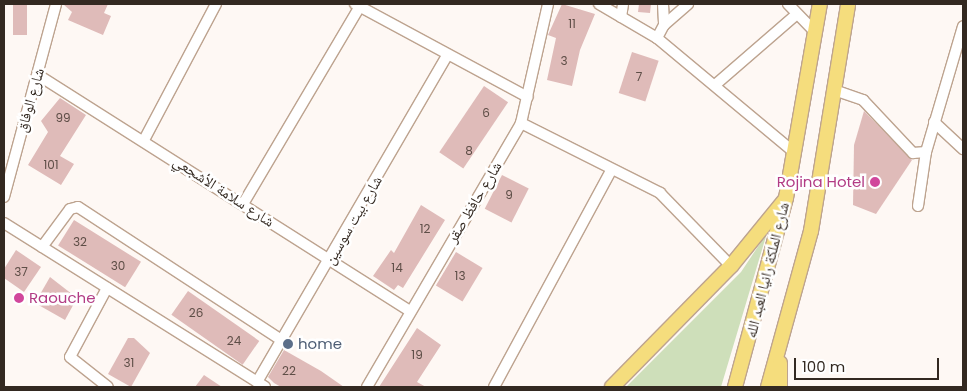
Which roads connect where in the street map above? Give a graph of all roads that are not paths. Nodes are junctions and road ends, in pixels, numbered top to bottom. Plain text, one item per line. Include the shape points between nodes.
1 (56, 4) edge
2 (216, 4) edge
3 (548, 4) edge
4 (599, 4) edge
5 (622, 4) edge
6 (663, 4) edge
7 (688, 4) edge
8 (788, 4) edge
9 (820, 4) edge
10 (848, 4) edge
11 (357, 5) edge
12 (797, 14) junction
13 (621, 17) junction
14 (664, 25) junction
15 (963, 26) edge
16 (816, 33) junction
17 (657, 38) junction
18 (447, 56) junction
19 (38, 74) junction
20 (715, 85) junction
21 (836, 91) junction
22 (528, 97) junction
23 (934, 122) junction
24 (521, 124) junction
25 (144, 140) junction
26 (963, 149) edge
27 (926, 152) junction
28 (795, 153) junction
29 (611, 171) junction
30 (4, 196) edge
31 (786, 198) junction
32 (243, 204) junction
33 (918, 206) dead end
34 (4, 223) edge
35 (42, 247) junction
36 (329, 259) junction
37 (731, 266) junction
38 (107, 288) junction
39 (409, 310) junction
40 (281, 340) junction
41 (780, 349) junction
42 (261, 385) edge
43 (108, 387) edge
44 (367, 387) edge
45 (494, 387) edge
46 (612, 387) edge
47 (736, 387) edge
48 (768, 387) edge
49 (780, 387) edge

1 - 19 street, شارع الوفاق
2 - 25 street
3 - 22 street, شارع حافظ صقر
4 - 13 street
5 - 13 street
6 - 14 street
7 - 14 street
8 - 12 street
9 - 16 main road, شارع الملكة رانيا العبد الله
10 - 21 main road
11 - 18 street
11 - 32 street
12 - 16 street
12 - 20 street
13 - 17 street
14 - 17 street
15 - 23 street
16 - 28 main road, شارع الملكة رانيا العبد الله
17 - 20 street
18 - 22 street
18 - 36 street, شارع بيت سوسين
19 - 25 street, شارع سلامة الأشجعي
19 - 30 street, شارع الوفاق
20 - 28 street
21 - 27 street via 863,100 913,153
21 - 41 main road via 811,231
22 - 24 street, شارع حافظ صقر
23 - 26 street
23 - 27 street
24 - 29 street
24 - 39 street, شارع حافظ صقر
25 - 32 street, شارع سلامة الأشجعي
27 - 33 street
28 - 31 main road, شارع الملكة رانيا العبد الله
29 - 37 street via 660,194
29 - 45 street
31 - 37 main road
31 - 47 main road, شارع الملكة رانيا العبد الله
32 - 36 street, شارع سلامة الأشجعي
34 - 35 street
35 - 38 street
35 - 40 street via 70,209 78,207
36 - 39 street, شارع سلامة الأشجعي
36 - 40 street, شارع بيت سوسين
37 - 46 main road
38 - 42 street
38 - 43 street via 70,358
39 - 44 street, شارع حافظ صقر
40 - 42 street, شارع بيت سوسين
41 - 48 main road
41 - 49 main road

